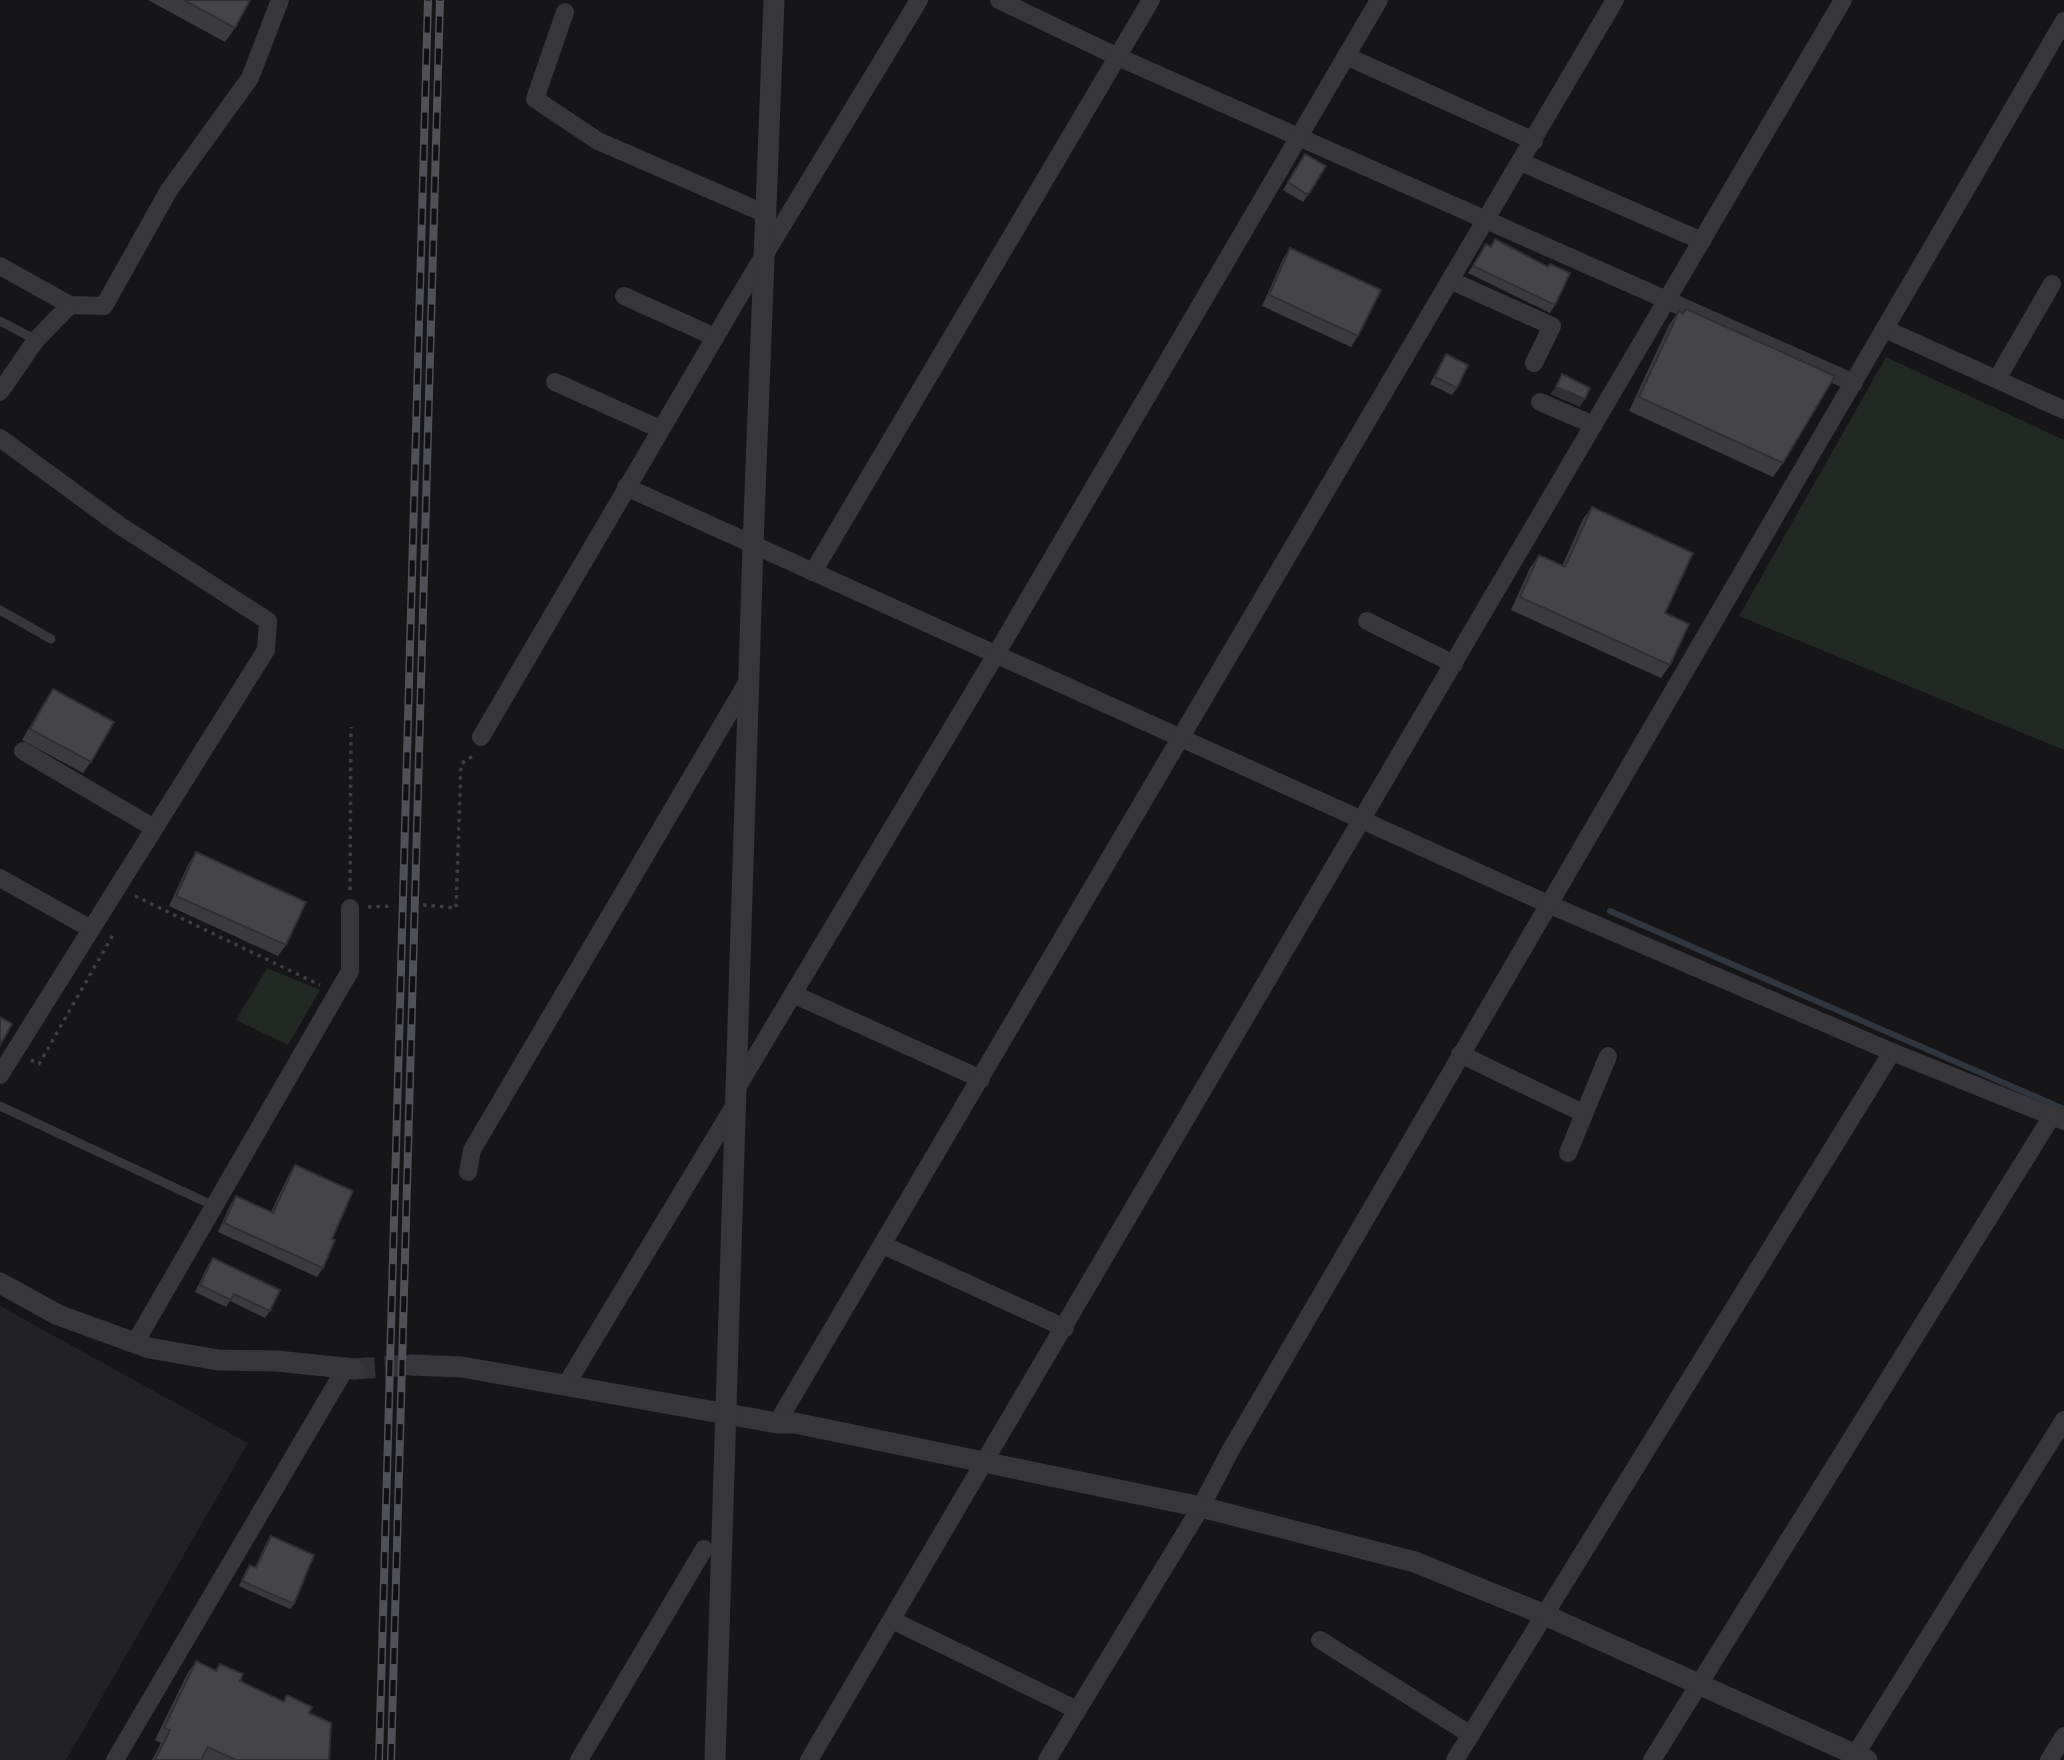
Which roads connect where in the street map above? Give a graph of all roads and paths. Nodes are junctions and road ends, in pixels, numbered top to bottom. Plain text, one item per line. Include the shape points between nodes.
1 (280, 0) edge
2 (774, 0) edge
3 (919, 0) edge
4 (999, 0) edge
5 (1151, 0) edge
6 (1379, 0) edge
7 (1615, 0) edge
8 (1843, 0) edge
9 (565, 12) dead end
10 (2064, 22) edge
11 (1346, 56) junction
12 (1118, 57) junction
13 (1300, 135) junction
14 (1534, 141) junction
15 (1521, 162) junction
16 (766, 214) junction
17 (1489, 219) junction
18 (1702, 241) junction
19 (765, 254) junction
20 (0, 265) edge
21 (1452, 281) junction
22 (2052, 284) dead end
23 (624, 296) dead end
24 (1667, 301) junction
25 (70, 305) junction
26 (0, 321) edge
27 (1885, 329) junction
28 (715, 337) junction
29 (36, 340) junction
30 (1534, 363) dead end
31 (1997, 379) junction
32 (555, 382) dead end
33 (1854, 383) junction
34 (0, 391) edge
35 (1540, 402) dead end
36 (2064, 410) edge
37 (1594, 425) junction
38 (660, 429) junction
39 (0, 438) edge
40 (626, 487) junction
41 (753, 545) junction
42 (813, 572) junction
43 (0, 610) edge
44 (1367, 621) dead end
45 (51, 639) dead end
46 (996, 656) junction
47 (1454, 664) junction
48 (748, 681) junction
49 (351, 727) dead end
50 (481, 737) joint
51 (1180, 740) junction
52 (23, 751) dead end
53 (1363, 819) junction
54 (154, 828) junction
55 (0, 878) edge
56 (1548, 904) junction
57 (423, 905) dead end
58 (128, 907) dead end
59 (350, 908) joint
60 (91, 929) junction
61 (115, 931) dead end
62 (337, 994) junction
63 (796, 995) junction
64 (14, 1050) junction
65 (1892, 1052) junction
66 (1460, 1054) junction
67 (1608, 1056) dead end
68 (0, 1075) edge
69 (981, 1079) junction
70 (735, 1098) junction
71 (0, 1106) edge
72 (1583, 1113) junction
73 (2058, 1118) edge
74 (1568, 1153) dead end
75 (468, 1172) dead end
76 (212, 1205) junction
77 (883, 1245) junction
78 (0, 1283) edge
79 (1065, 1328) junction
80 (135, 1343) junction
81 (411, 1365) tunnel mouth
82 (349, 1369) joint
83 (566, 1385) junction
84 (726, 1414) junction
85 (2064, 1420) edge
86 (777, 1423) junction
87 (987, 1461) junction
88 (1201, 1507) junction
89 (704, 1549) dead end
90 (1545, 1615) junction
91 (892, 1620) junction
92 (1320, 1640) dead end
93 (1699, 1684) junction
94 (1077, 1710) junction
95 (1471, 1735) junction
96 (2064, 1736) edge
97 (1858, 1758) edge
98 (116, 1760) edge
99 (579, 1760) edge
100 (715, 1760) edge
101 (809, 1760) edge
102 (1047, 1760) edge
103 (1455, 1760) edge
104 (1652, 1760) edge
105 (2049, 1760) edge

1 - 25 street via 250,78 169,190 104,306
2 - 16 street
3 - 19 street
4 - 12 street
5 - 12 street
6 - 11 street
7 - 14 street
8 - 18 street
9 - 16 street via 535,99 598,141
10 - 27 street
11 - 13 street
11 - 14 street
12 - 13 street
12 - 42 street
13 - 17 street
13 - 46 street
14 - 15 street
15 - 17 street
15 - 18 street
16 - 19 street
17 - 21 street
17 - 24 street
18 - 24 street
19 - 28 street
19 - 41 street
20 - 25 street
21 - 30 street via 1552,326
21 - 51 street
22 - 31 street
23 - 28 street
24 - 33 street
24 - 37 street
25 - 29 street
26 - 29 lane
27 - 31 street
27 - 33 street
28 - 38 street
29 - 34 street
31 - 36 street
32 - 38 street
33 - 56 street
35 - 37 street
37 - 47 street
38 - 40 street
39 - 54 street via 119,525 268,621 266,650
40 - 41 street
40 - 50 street
41 - 42 street
41 - 48 street
42 - 46 street
43 - 45 lane
44 - 47 street
46 - 51 street
46 - 63 street
47 - 53 street
48 - 70 street
48 - 75 street via 472,1150
49 - 59 path
50 - 57 path via 473,758 461,764 456,908
51 - 53 street
51 - 69 street
52 - 54 street
53 - 56 street
53 - 79 street
54 - 60 street
55 - 60 street
56 - 65 street
56 - 66 street
58 - 62 path via 135,895
59 - 62 street via 349,971
60 - 64 street
61 - 64 path via 39,1064
62 - 76 street
63 - 69 street
63 - 70 street
64 - 68 street
65 - 73 street
65 - 90 street
66 - 72 street
66 - 88 street
67 - 72 street
69 - 77 street
70 - 83 street
70 - 84 street
71 - 76 lane
72 - 74 street
73 - 93 street
76 - 80 street
77 - 79 street
77 - 86 street
78 - 80 street via 58,1315
79 - 87 street
80 - 82 street via 218,1360
81 - 83 street via 462,1367
82 - 98 street
83 - 84 street
84 - 86 street
84 - 100 street
85 - 97 street
86 - 87 street
87 - 88 street
87 - 91 street
88 - 90 street via 1415,1562
88 - 94 street
89 - 99 street
90 - 93 street
90 - 95 street
91 - 94 street
91 - 101 street
92 - 95 street
93 - 97 street
93 - 104 street
94 - 102 street
95 - 103 street
96 - 105 street

